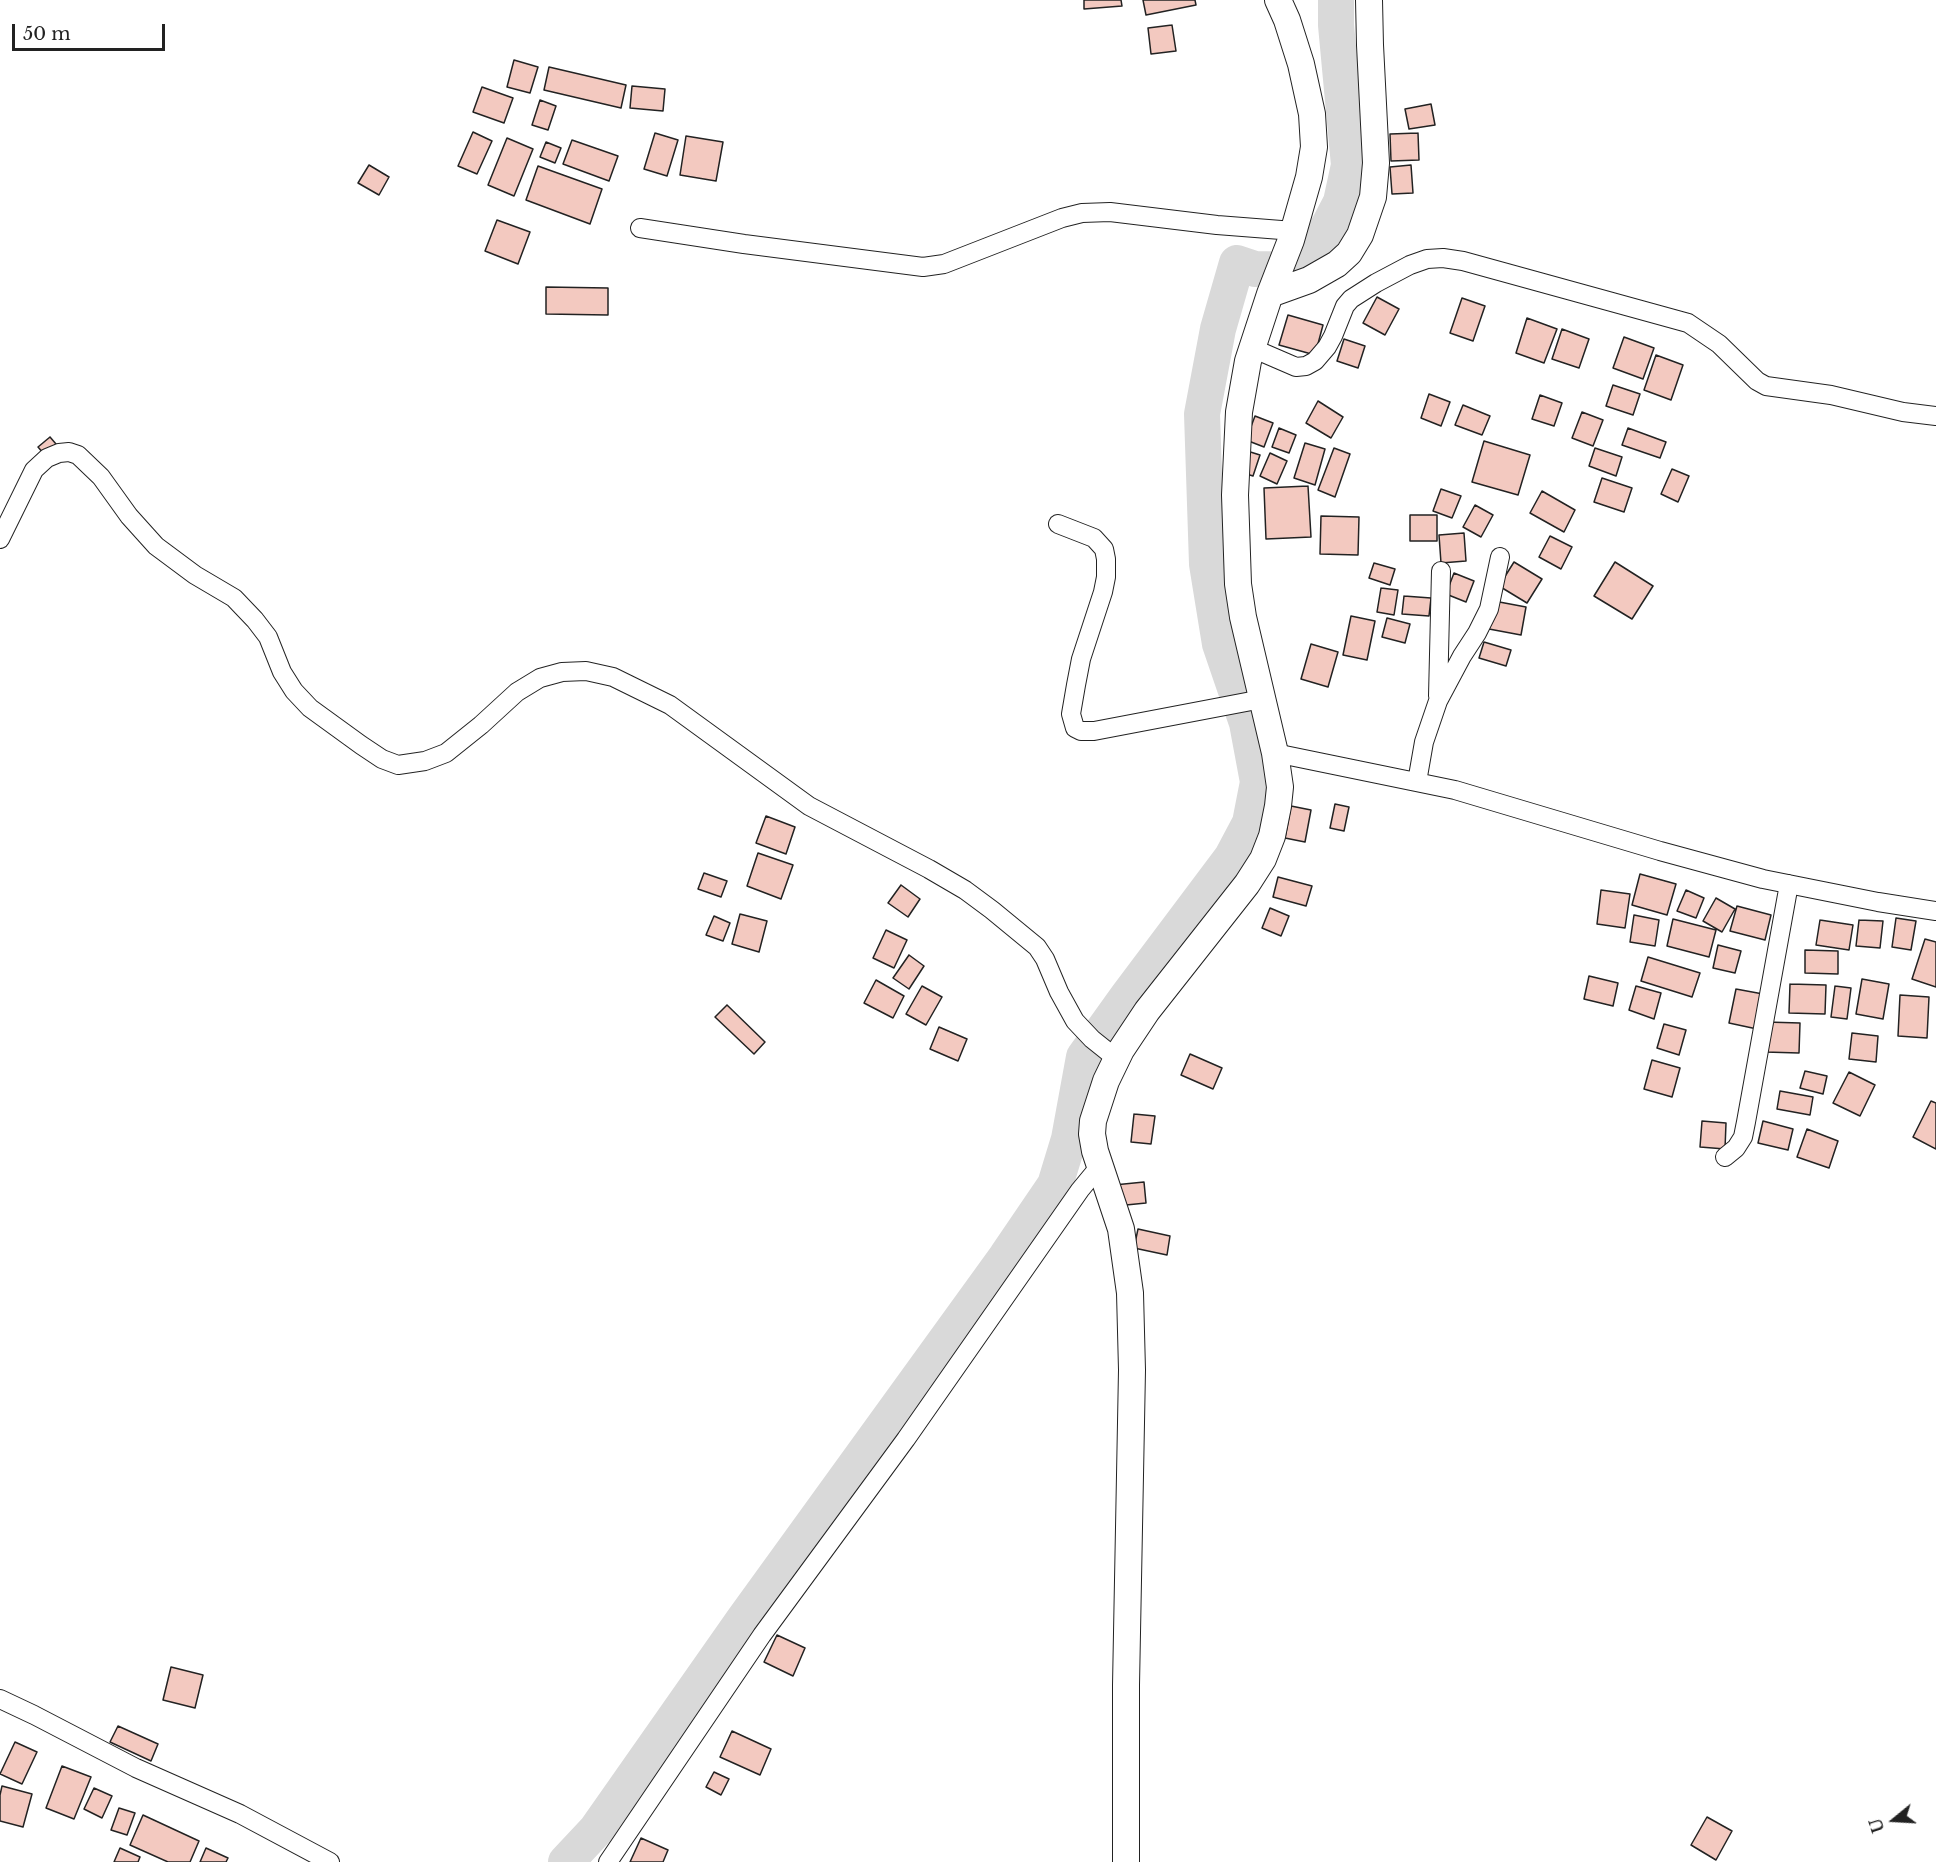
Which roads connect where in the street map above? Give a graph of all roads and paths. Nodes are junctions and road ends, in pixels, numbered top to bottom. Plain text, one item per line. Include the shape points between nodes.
1 (1278, 0) edge
2 (1369, 0) edge
3 (640, 228) dead end
4 (1290, 244) junction
5 (1270, 294) junction
6 (1252, 348) junction
7 (1936, 416) edge
8 (1058, 524) dead end
9 (0, 539) edge
10 (1500, 557) dead end
11 (1441, 571) dead end
12 (1258, 699) junction
13 (1438, 701) junction
14 (1275, 753) junction
15 (1417, 782) junction
16 (1790, 884) junction
17 (1936, 911) edge
18 (1112, 1055) junction
19 (1725, 1157) dead end
20 (1099, 1167) junction
21 (0, 1699) edge
22 (330, 1862) edge
23 (608, 1862) edge
24 (1126, 1862) edge

1 - 4 street via 1301,64 1312,114 1314,147
2 - 5 street via 1376,163 1373,197 1360,235 1349,253 1309,280
3 - 4 street via 923,267 944,264 1082,213 1110,212 1217,225
4 - 5 street
5 - 6 street
6 - 7 street via 1296,367 1306,366 1327,347 1351,299 1410,265 1443,258 1688,323 1767,386
6 - 12 street via 1239,412 1236,527 1238,584
8 - 12 street via 1094,538 1104,549 1106,559 1103,592 1076,685 1071,714 1075,728 1094,731
9 - 18 street via 34,470 59,453 78,455 101,477 156,546 234,598 255,620 268,636 282,672 310,708 368,750 398,765 446,753 517,692 540,678 586,671 613,677 670,705 808,806 929,869 992,910 1037,947 1075,1022
10 - 13 street via 1489,609
11 - 13 street
12 - 14 street
13 - 15 street via 1424,742
14 - 15 street
14 - 18 street via 1280,787 1278,806 1263,859
15 - 16 street
16 - 17 street
16 - 19 street via 1743,1137
18 - 20 street via 1093,1121
20 - 23 street via 762,1635
20 - 24 street via 1121,1229 1130,1293
21 - 22 street via 136,1768 240,1814

